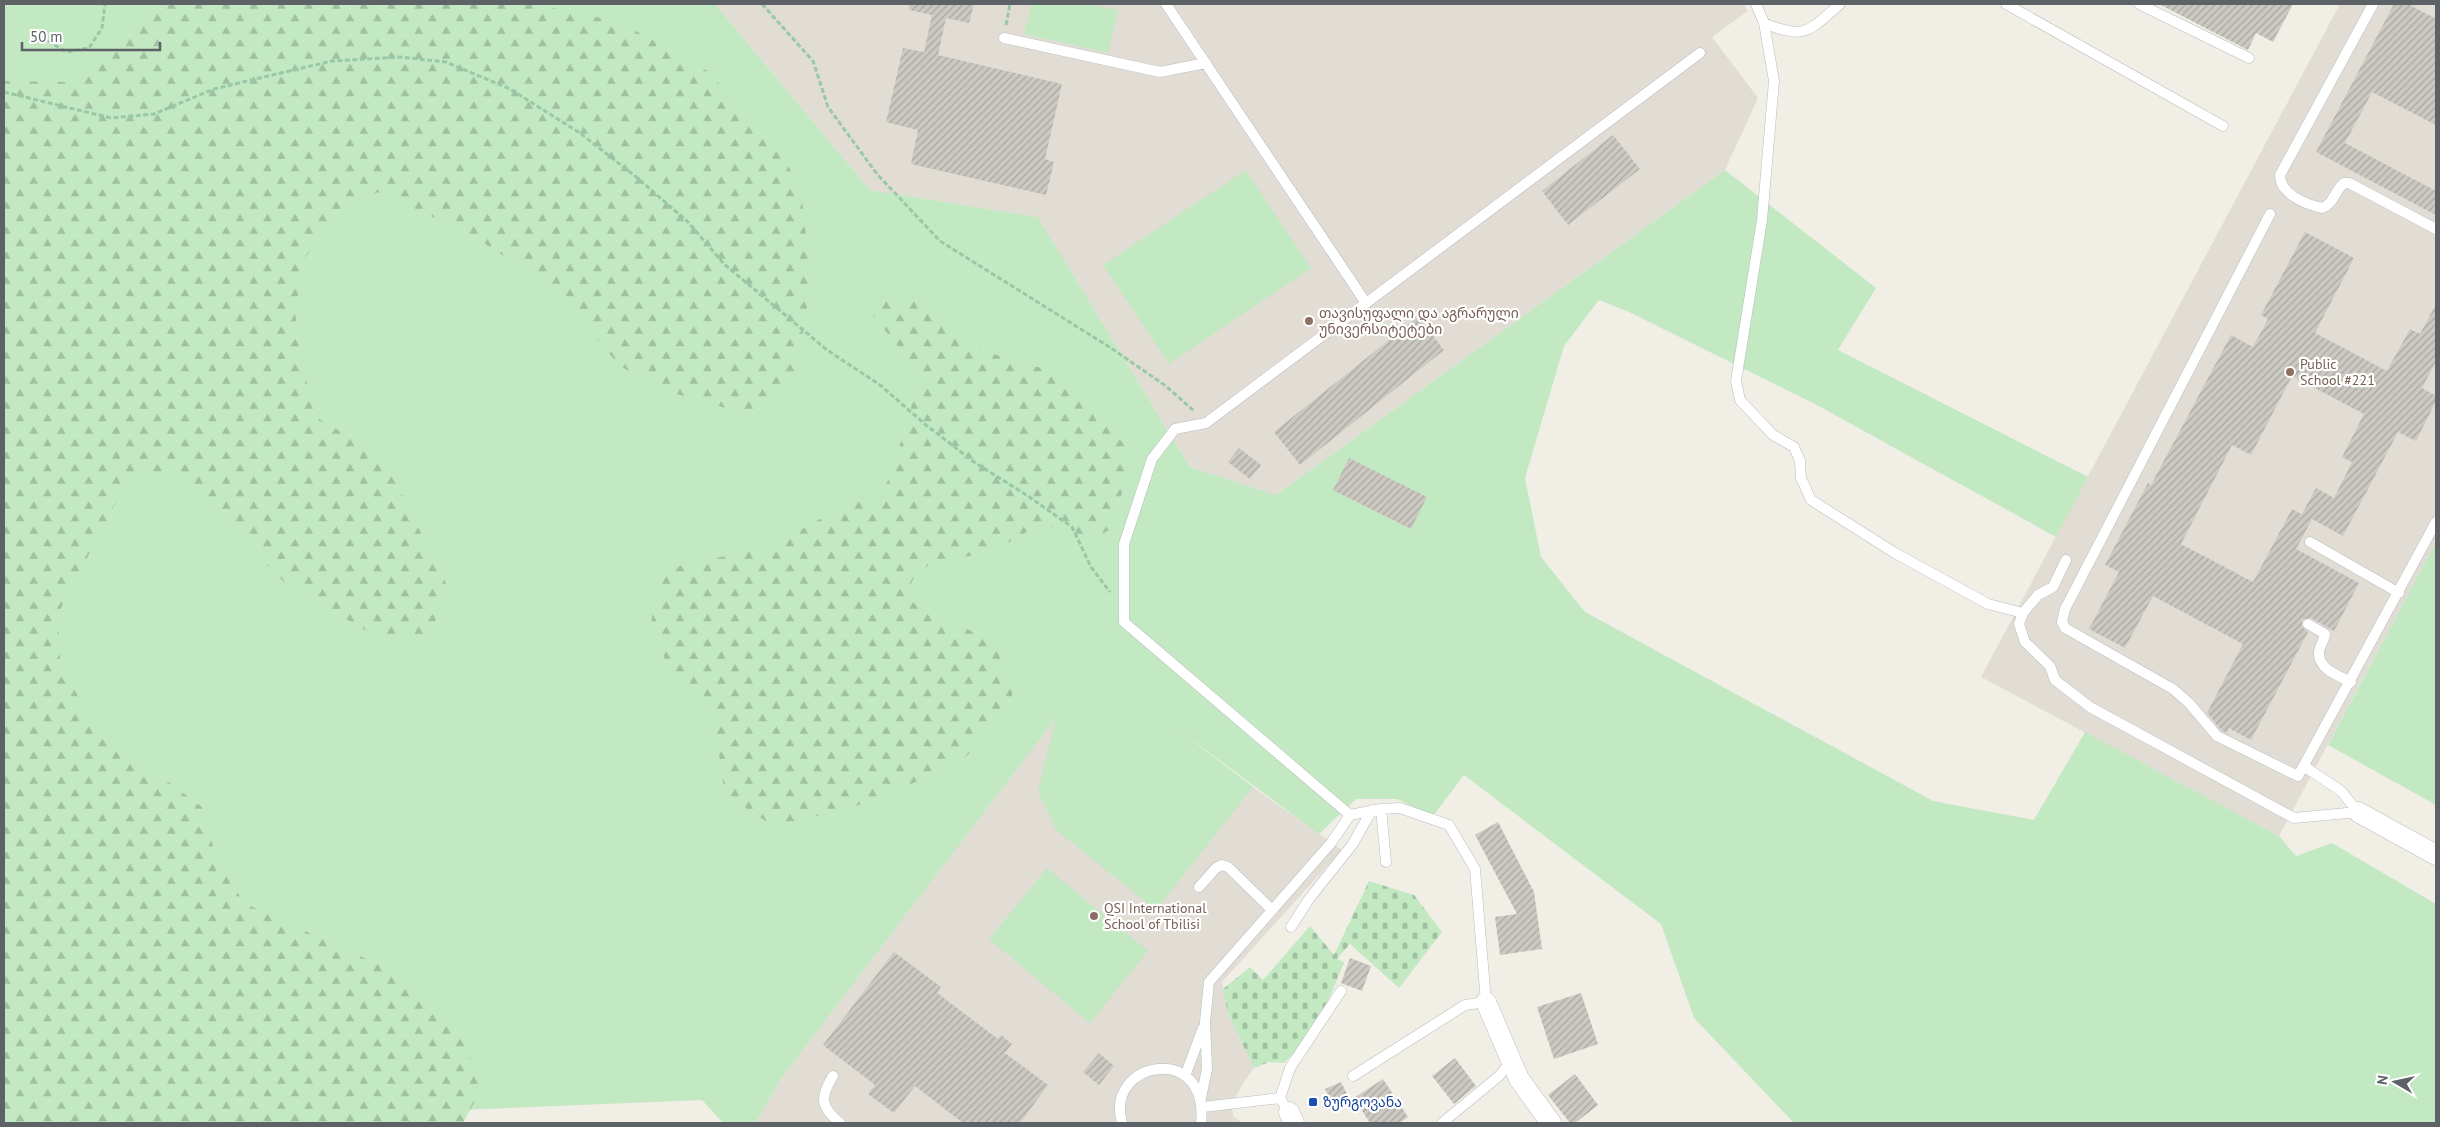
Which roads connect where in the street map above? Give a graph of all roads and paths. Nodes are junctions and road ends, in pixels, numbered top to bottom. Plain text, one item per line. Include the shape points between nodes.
1 (105, 4) edge
2 (762, 4) edge
3 (1010, 4) edge
4 (1166, 4) edge
5 (1756, 4) edge
6 (1840, 4) edge
7 (2006, 4) edge
8 (2139, 4) edge
9 (2373, 4) edge
10 (1764, 23) junction
11 (1004, 38) joint
12 (48, 41) dead end
13 (1700, 53) dead end
14 (2248, 58) dead end
15 (1206, 64) junction
16 (4, 92) edge
17 (2223, 126) dead end
18 (2270, 214) dead end
19 (2436, 229) edge
20 (1366, 304) junction
21 (1206, 423) junction
22 (2436, 522) edge
23 (2310, 542) dead end
24 (2066, 560) dead end
25 (2399, 592) junction
26 (2023, 613) junction
27 (1124, 622) junction
28 (2308, 624) dead end
29 (2350, 682) junction
30 (2305, 767) junction
31 (1376, 809) junction
32 (2358, 812) junction
33 (1350, 814) junction
34 (2436, 855) edge
35 (1386, 862) dead end
36 (1199, 887) dead end
37 (1272, 910) junction
38 (1291, 927) dead end
39 (1341, 991) dead end
40 (1486, 1002) junction
41 (1206, 1022) junction
42 (1511, 1061) junction
43 (833, 1076) dead end
44 (1185, 1076) junction
45 (1353, 1076) dead end
46 (1202, 1103) junction
47 (1288, 1111) edge
48 (840, 1123) edge
49 (1122, 1123) edge
50 (1201, 1123) edge
51 (1442, 1123) edge
52 (1551, 1123) edge

1 - 12 path via 102,28 89,48 66,52
2 - 21 path via 814,61 828,108 876,174 940,242 1111,348 1166,386
3 - 11 path
4 - 15 lane
5 - 10 lane
6 - 10 lane via 1808,32 1786,32
7 - 17 lane
8 - 14 lane
9 - 19 lane via 2280,175 2280,183 2282,189 2291,195 2322,208 2332,202 2344,183 2349,183
10 - 26 lane via 1774,81 1762,220 1736,381 1740,400 1773,435 1794,447 1800,461 1801,478 1811,500 1988,604
11 - 15 lane via 1160,72
13 - 20 lane
15 - 20 lane
16 - 27 path via 111,118 154,114 214,89 332,61 400,57 446,62 510,89 580,133 635,176 687,221 724,264 826,350 880,386 974,462 1072,527 1091,567 1113,596
18 - 30 lane via 2065,609 2062,622 2071,633 2173,690 2189,703 2217,736 2294,776 2301,774
20 - 21 lane
21 - 27 lane via 1175,428 1152,459 1124,544
22 - 25 lane
23 - 25 lane
24 - 26 lane via 2053,587 2038,595
25 - 29 lane
26 - 32 lane via 2019,624 2025,642 2050,666 2055,680 2090,707 2294,818
27 - 33 lane
28 - 29 lane via 2324,634 2319,651 2321,662 2328,670
29 - 30 lane
30 - 32 lane via 2341,791
31 - 33 lane
31 - 35 lane
31 - 38 lane
31 - 40 lane via 1400,808 1449,825 1475,869
32 - 34 street
33 - 37 lane via 1331,842
36 - 37 lane via 1222,865 1228,867
37 - 41 lane via 1209,982
39 - 47 lane via 1290,1068
40 - 42 street
40 - 45 lane via 1465,1005
41 - 44 lane
41 - 46 lane via 1207,1069
42 - 51 lane via 1499,1076
42 - 52 street via 1518,1079
43 - 48 lane via 824,1091 824,1101 827,1111
44 - 46 lane via 1198,1090
44 - 49 lane via 1161,1068 1137,1076 1122,1096
46 - 47 lane
46 - 50 lane

